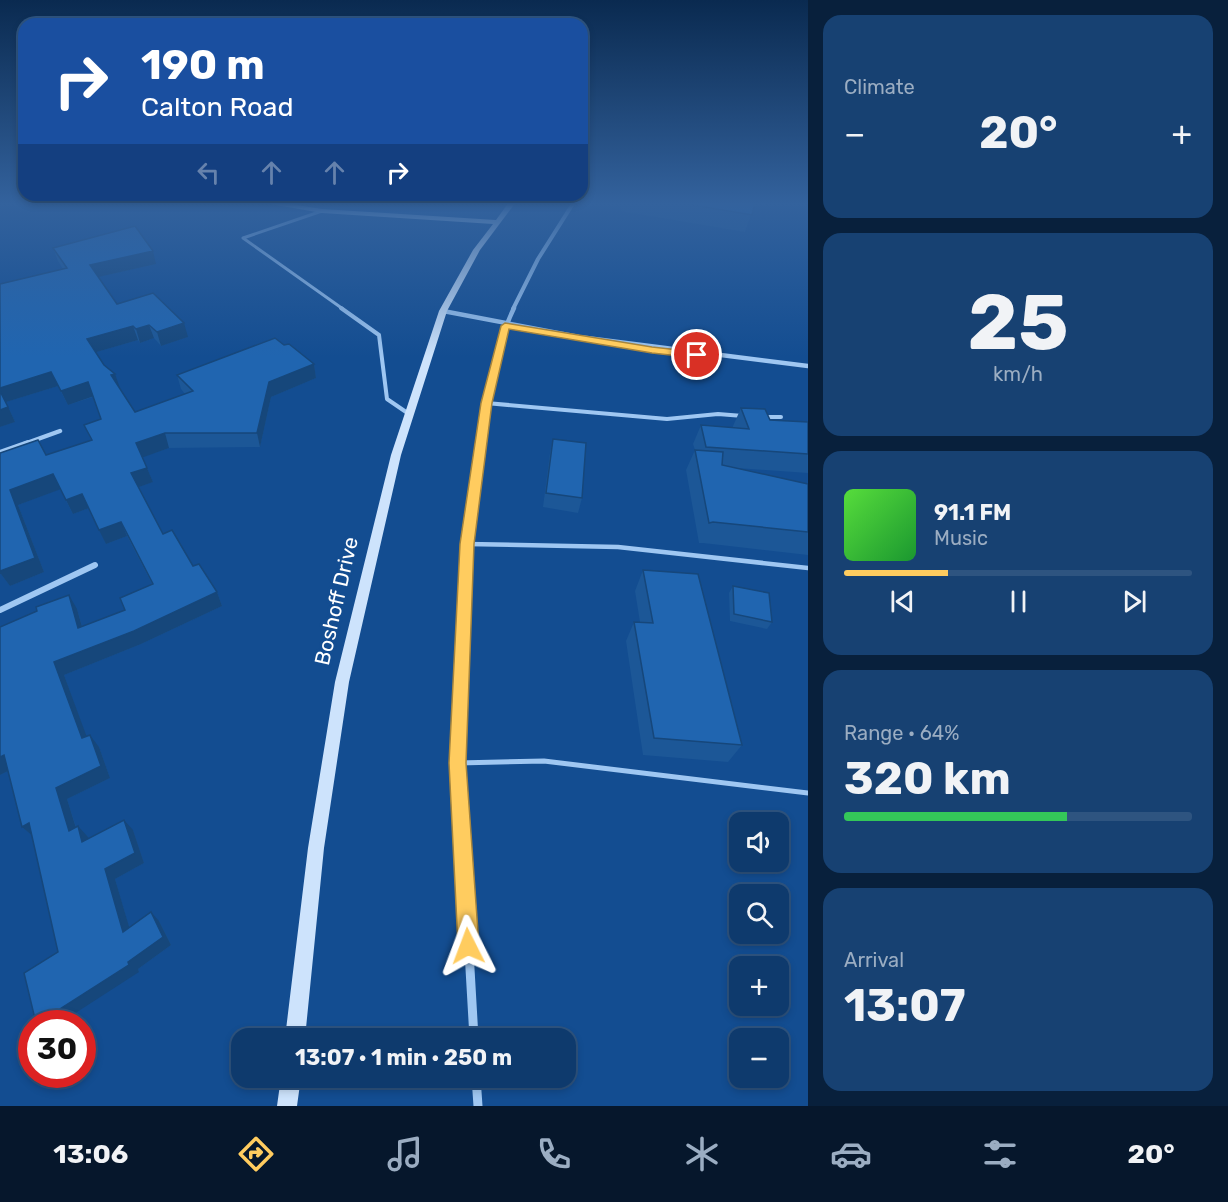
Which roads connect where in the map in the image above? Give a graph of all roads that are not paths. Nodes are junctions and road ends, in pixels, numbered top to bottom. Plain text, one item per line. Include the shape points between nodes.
1 (265, 254) edge
2 (475, 254) edge
3 (541, 254) edge
4 (443, 311) junction
5 (505, 326) junction
6 (808, 366) edge
7 (486, 403) junction
8 (409, 414) junction
9 (749, 416) edge
10 (760, 416) edge
11 (781, 417) dead end
12 (60, 431) dead end
13 (0, 453) edge
14 (467, 544) junction
15 (95, 565) dead end
16 (808, 568) edge
17 (0, 610) edge
18 (458, 763) junction
19 (808, 793) edge
20 (296, 1028) edge
21 (473, 1028) edge
22 (289, 1088) edge
23 (477, 1088) edge
24 (287, 1106) edge
25 (478, 1106) edge

1 - 8 lane via 379,335 387,399
2 - 4 main road, Boshoff Drive
3 - 5 street
4 - 5 street
4 - 8 main road, Boshoff Drive
5 - 6 street via 652,350
5 - 7 street
7 - 9 lane via 667,419 717,414
7 - 14 street
8 - 20 main road, Boshoff Drive via 342,682 316,848
10 - 11 lane
12 - 13 street
14 - 16 lane via 618,546
14 - 18 street
15 - 17 street
18 - 19 lane via 544,761
18 - 21 street
22 - 24 main road
23 - 25 street

